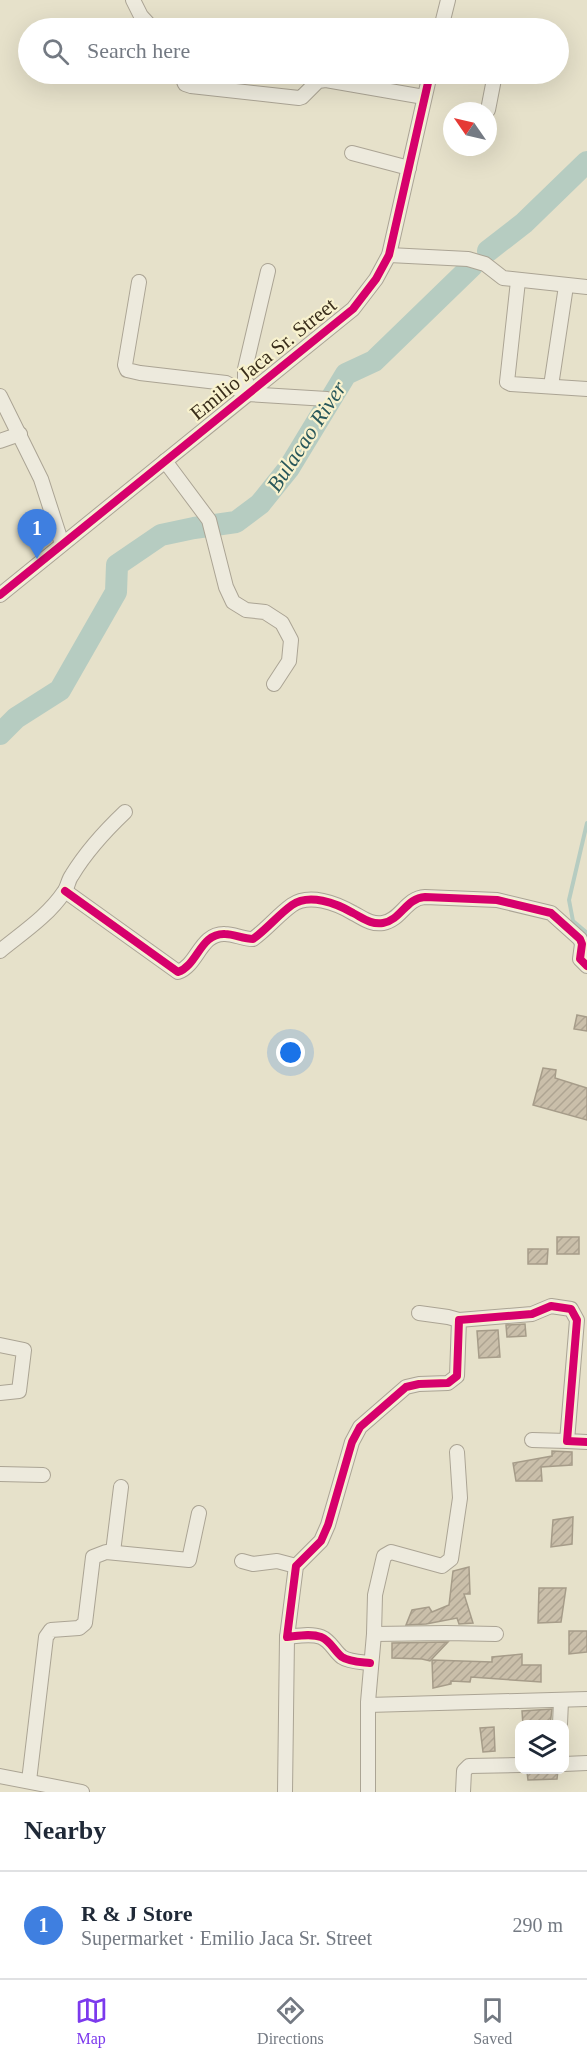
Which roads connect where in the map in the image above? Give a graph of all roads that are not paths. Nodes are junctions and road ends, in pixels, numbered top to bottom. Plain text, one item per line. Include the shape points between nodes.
1 (134, 0) edge
2 (448, 0) edge
3 (143, 18) edge
4 (444, 18) edge
5 (185, 84) edge
6 (315, 84) edge
7 (349, 84) edge
8 (427, 84) edge
9 (493, 84) edge
10 (424, 97) junction
11 (490, 102) edge
12 (352, 153) dead end
13 (409, 168) junction
14 (389, 255) junction
15 (268, 271) dead end
16 (518, 281) junction
17 (139, 282) dead end
18 (566, 286) junction
19 (587, 287) edge
20 (552, 386) junction
21 (587, 389) edge
22 (248, 393) junction
23 (0, 396) edge
24 (327, 399) dead end
25 (20, 434) junction
26 (0, 441) edge
27 (165, 461) junction
28 (62, 544) junction
29 (0, 595) edge
30 (274, 684) dead end
31 (125, 812) dead end
32 (65, 891) junction
33 (0, 951) edge
34 (587, 966) edge
35 (419, 1313) dead end
36 (459, 1320) junction
37 (0, 1345) edge
38 (0, 1393) edge
39 (532, 1440) dead end
40 (567, 1441) junction
41 (587, 1442) edge
42 (457, 1452) dead end
43 (0, 1474) edge
44 (43, 1475) dead end
45 (121, 1487) dead end
46 (199, 1513) dead end
47 (113, 1552) junction
48 (242, 1561) dead end
49 (296, 1566) junction
50 (374, 1634) junction
51 (496, 1634) dead end
52 (287, 1636) junction
53 (370, 1663) junction
54 (587, 1699) edge
55 (561, 1701) junction
56 (368, 1705) junction
57 (560, 1720) edge
58 (587, 1763) edge
59 (569, 1764) edge
60 (515, 1765) edge
61 (0, 1776) edge
62 (29, 1781) junction
63 (82, 1792) edge
64 (285, 1792) edge
65 (368, 1792) edge
66 (463, 1792) edge

1 - 3 street
2 - 4 street
5 - 6 street via 299,98
7 - 10 street
8 - 10 street, Emilio Jaca Sr. Street
9 - 11 street
10 - 13 street, Emilio Jaca Sr. Street
12 - 13 street
13 - 14 street, Emilio Jaca Sr. Street
14 - 16 street via 468,259 485,264 503,278
14 - 22 street, Emilio Jaca Sr. Street via 353,309
15 - 22 street via 245,369
16 - 18 street
16 - 20 street via 507,382
17 - 22 street via 127,370 226,383
18 - 19 street
18 - 20 street
20 - 21 street
22 - 24 street
22 - 27 street, Emilio Jaca Sr. Street
23 - 25 street
25 - 26 street
25 - 28 street via 41,479
27 - 28 street, Emilio Jaca Sr. Street
27 - 30 street via 209,520 233,602 246,610 265,612 282,623 291,640 289,661
28 - 29 street, Emilio Jaca Sr. Street
31 - 32 street via 85,857
32 - 33 street via 37,922
32 - 34 street via 178,972 213,936 253,939 293,904 328,901 370,922 384,923 417,897 497,900 551,913 580,939 580,959
35 - 36 street
36 - 40 street via 532,1314 551,1306 571,1309 577,1320
36 - 49 street via 458,1376 448,1383 406,1387 360,1427 321,1541
37 - 38 street via 24,1350 19,1391
39 - 40 street
40 - 41 street
42 - 50 street via 460,1498 451,1560 442,1566 392,1552 384,1556 375,1596
43 - 44 street
45 - 47 street
46 - 47 street via 189,1560
47 - 62 street via 97,1554 92,1560 85,1624 51,1630 46,1637
48 - 49 street via 277,1561
49 - 52 street
50 - 51 street
50 - 53 street
52 - 53 street via 320,1637 332,1644 341,1657
52 - 64 street
53 - 56 street
54 - 55 street
55 - 56 street
55 - 57 street
56 - 65 street
58 - 59 street
60 - 66 street via 469,1766 464,1771
61 - 62 street
62 - 63 street

